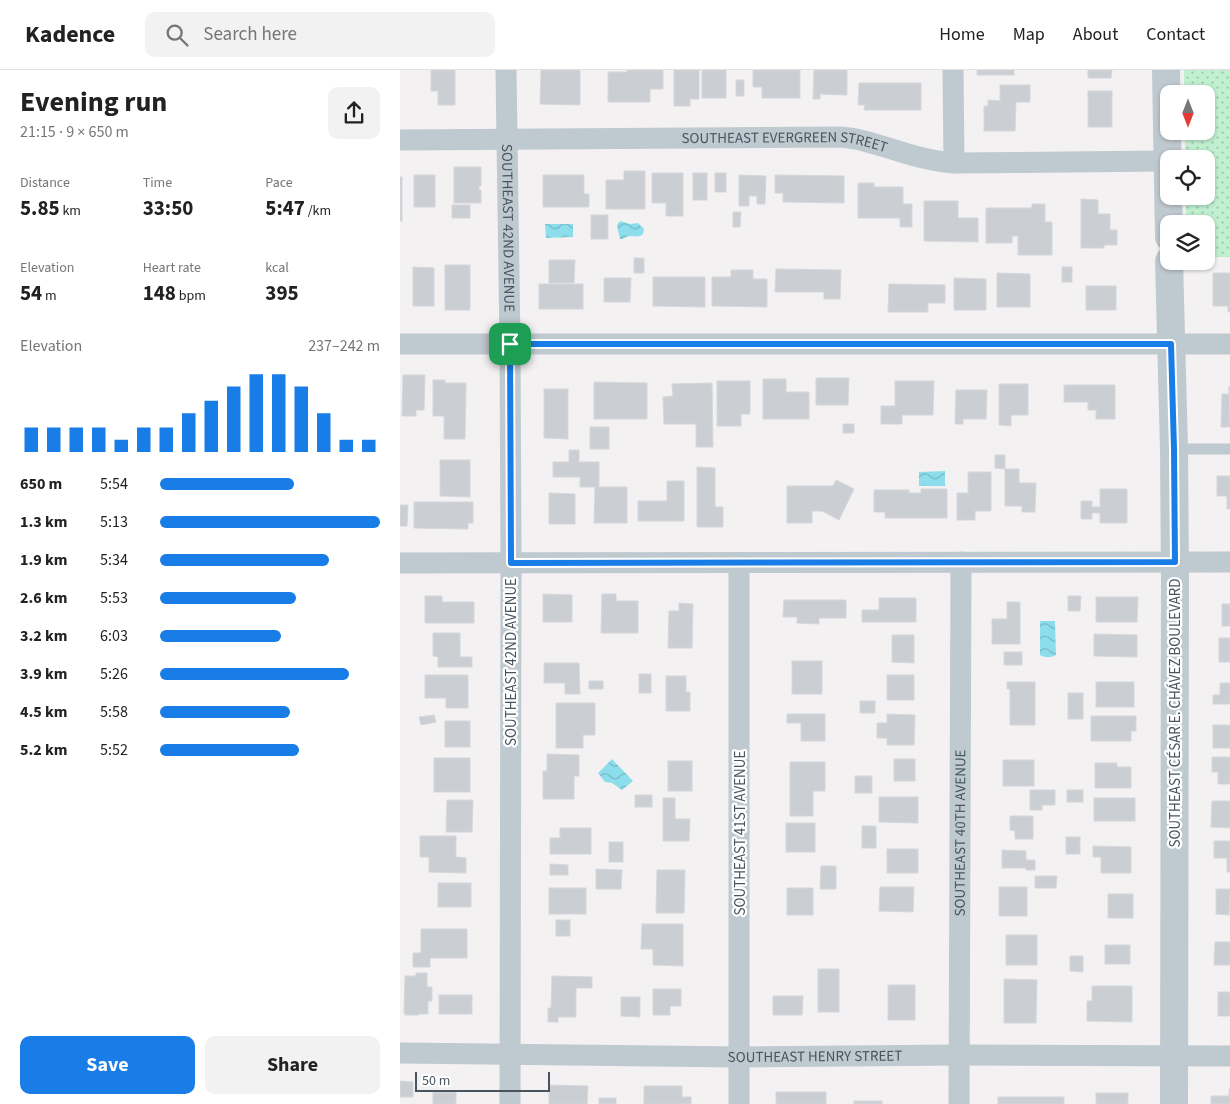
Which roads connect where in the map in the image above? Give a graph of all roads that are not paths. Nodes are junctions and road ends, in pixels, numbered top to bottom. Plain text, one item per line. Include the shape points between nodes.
1 (506, 70) edge
2 (953, 70) edge
3 (1166, 70) edge
4 (506, 139) junction
5 (400, 140) edge
6 (1167, 150) edge
7 (1160, 161) edge
8 (954, 163) junction
9 (1169, 270) edge
10 (400, 344) edge
11 (510, 344) junction
12 (1171, 344) junction
13 (1230, 344) edge
14 (1174, 449) junction
15 (1230, 449) edge
16 (739, 562) junction
17 (961, 562) junction
18 (1175, 562) junction
19 (1230, 562) edge
20 (400, 563) edge
21 (511, 563) junction
22 (400, 1053) edge
23 (510, 1054) junction
24 (958, 1055) junction
25 (1174, 1056) junction
26 (1230, 1056) edge
27 (740, 1057) junction
28 (510, 1104) edge
29 (740, 1104) edge
30 (959, 1104) edge
31 (1174, 1104) edge

1 - 4 street, SOUTHEAST 42ND AVENUE
2 - 8 street
3 - 6 street
4 - 5 street, SOUTHEAST EVERGREEN STREET
4 - 8 street, SOUTHEAST EVERGREEN STREET via 841,137
4 - 11 street, SOUTHEAST 42ND AVENUE
7 - 8 street, SOUTHEAST EVERGREEN STREET
9 - 12 street, SOUTHEAST CÉSAR E. CHÁVEZ BOULEVARD
10 - 11 street
11 - 12 street
11 - 21 street, SOUTHEAST 42ND AVENUE
12 - 13 street
12 - 14 street, SOUTHEAST CÉSAR E. CHÁVEZ BOULEVARD
14 - 15 lane
14 - 18 street, SOUTHEAST CÉSAR E. CHÁVEZ BOULEVARD
16 - 17 street
16 - 21 street
16 - 27 street, SOUTHEAST 41ST AVENUE
17 - 18 street
17 - 24 street, SOUTHEAST 40TH AVENUE
18 - 19 street
18 - 25 street, SOUTHEAST CÉSAR E. CHÁVEZ BOULEVARD
20 - 21 street
21 - 23 street, SOUTHEAST 42ND AVENUE
22 - 23 street, SOUTHEAST HENRY STREET
23 - 27 street, SOUTHEAST HENRY STREET
23 - 28 street, SOUTHEAST 42ND AVENUE
24 - 25 street, SOUTHEAST HENRY STREET
24 - 27 street, SOUTHEAST HENRY STREET
24 - 30 street, SOUTHEAST 40TH AVENUE
25 - 26 street, SOUTHEAST HENRY STREET
25 - 31 street, SOUTHEAST CÉSAR E. CHÁVEZ BOULEVARD
27 - 29 street, SOUTHEAST 41ST AVENUE

